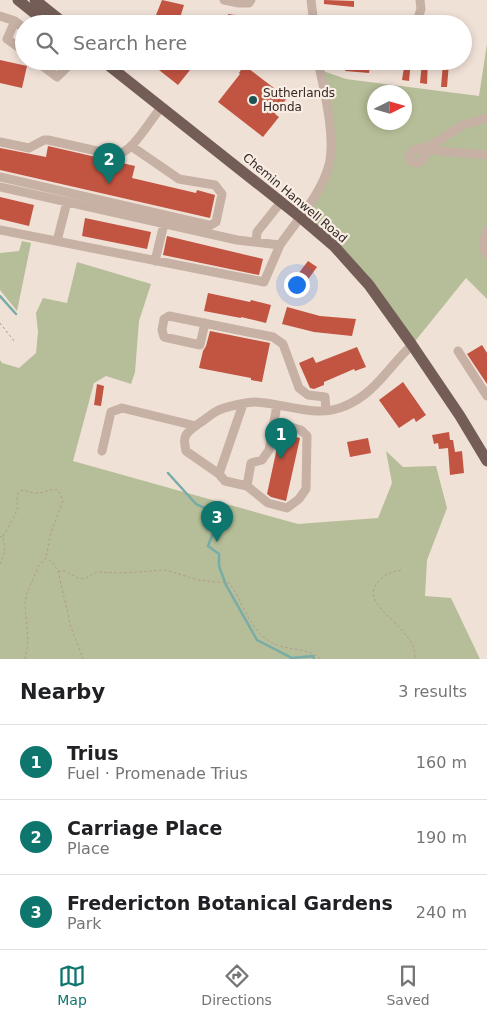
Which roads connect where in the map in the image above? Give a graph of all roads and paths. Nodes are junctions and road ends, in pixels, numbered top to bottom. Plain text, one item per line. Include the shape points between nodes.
1 (18, 0) edge
2 (35, 0) edge
3 (224, 0) edge
4 (250, 0) edge
5 (311, 0) edge
6 (420, 0) edge
7 (37, 15) edge
8 (54, 15) edge
9 (313, 15) edge
10 (418, 15) edge
11 (0, 16) edge
12 (15, 21) joint
13 (15, 45) edge
14 (48, 70) edge
15 (64, 70) edge
16 (114, 70) edge
17 (320, 70) edge
18 (161, 108) junction
19 (487, 118) edge
20 (0, 142) edge
21 (131, 146) junction
22 (487, 155) edge
23 (0, 177) edge
24 (0, 187) edge
25 (67, 202) junction
26 (281, 202) junction
27 (300, 217) junction
28 (164, 224) junction
29 (0, 230) edge
30 (487, 231) edge
31 (57, 241) junction
32 (256, 242) junction
33 (280, 245) junction
34 (487, 255) edge
35 (156, 261) junction
36 (0, 323) edge
37 (204, 323) junction
38 (14, 341) dead end
39 (412, 345) junction
40 (458, 351) dead end
41 (487, 396) edge
42 (239, 405) junction
43 (277, 405) junction
44 (326, 410) junction
45 (274, 422) junction
46 (196, 426) junction
47 (102, 451) dead end
48 (487, 461) edge
49 (219, 474) junction
50 (247, 486) junction
51 (0, 536) edge
52 (4, 536) junction
53 (46, 558) junction
54 (0, 564) edge
55 (401, 570) dead end
56 (58, 571) junction
57 (25, 659) edge
58 (82, 659) edge
59 (321, 659) edge
60 (415, 659) edge

1 - 7 main road
2 - 8 main road
3 - 4 street via 239,4
5 - 9 street
6 - 10 street
11 - 12 street
12 - 13 street via 7,39
14 - 15 street via 57,77
16 - 18 main road, Chemin Hanwell Road
17 - 27 street via 332,151 321,184
18 - 21 street
18 - 26 main road, Chemin Hanwell Road
19 - 22 street via 463,125 436,147
20 - 21 street via 29,148 48,140 115,155
21 - 23 street via 179,179 215,185 222,194 216,222 208,225
24 - 25 street
25 - 28 street
25 - 31 street
26 - 27 main road, Chemin Hanwell Road
26 - 32 street via 257,232
27 - 33 street
27 - 39 main road, Chemin Hanwell Road via 334,246 369,285
28 - 32 street
28 - 35 street
29 - 31 street
30 - 34 street via 484,249
31 - 35 street
32 - 33 street
33 - 35 street via 264,282
36 - 38 path
37 - 37 street via 169,316 164,319 162,330 164,337 200,345
37 - 44 street via 273,337 283,344 299,388 308,394 325,397
39 - 44 street via 368,394 332,411
39 - 48 main road, Chemin Hanwell Road
40 - 41 street
42 - 43 street via 253,402
42 - 46 street via 218,410
42 - 49 street
43 - 44 street
43 - 45 street
45 - 50 street via 269,450 262,460 252,463
45 - 50 street via 301,430 307,436 306,489 299,500 286,508 268,503
46 - 47 street via 122,408 111,412
46 - 49 street via 186,432 183,442 186,451
49 - 50 street via 225,481
51 - 52 path
52 - 53 path via 17,511 16,498 20,491 58,490 63,501 51,532
52 - 54 path via 5,551
53 - 56 path
53 - 57 path via 39,565 26,595 28,640
55 - 60 path via 390,572 380,580 373,595 382,611 410,638
56 - 58 path
56 - 59 path via 80,579 96,572 166,570 198,580 230,583 257,631 267,640

